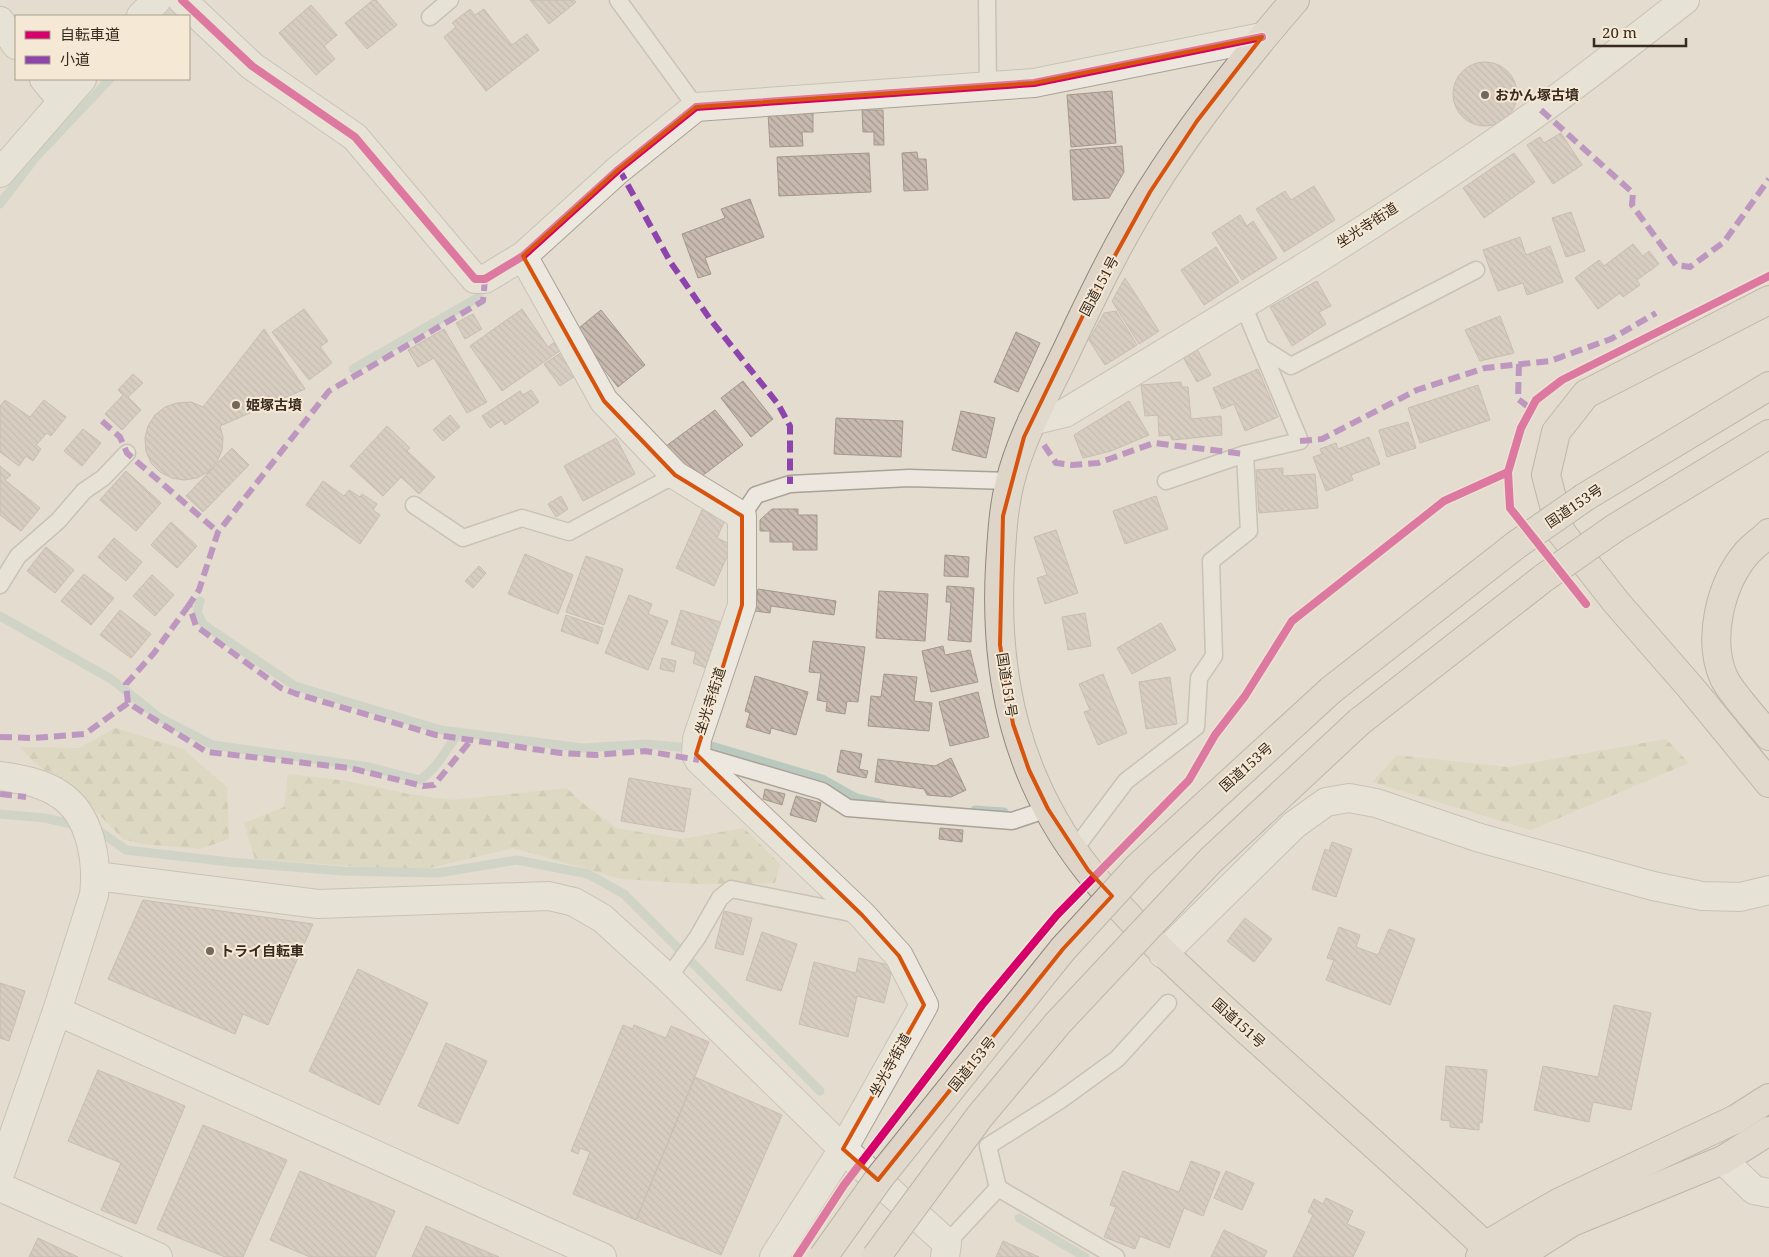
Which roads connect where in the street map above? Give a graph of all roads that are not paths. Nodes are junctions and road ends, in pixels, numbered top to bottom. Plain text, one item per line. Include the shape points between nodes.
1 (156, 0) edge
2 (182, 0) edge
3 (450, 0) edge
4 (618, 0) edge
5 (987, 0) edge
6 (1296, 0) edge
7 (1685, 0) edge
8 (142, 15) edge
9 (430, 17) dead end
10 (0, 21) edge
11 (1262, 37) junction
12 (15, 44) edge
13 (45, 80) edge
14 (81, 80) edge
15 (988, 87) junction
16 (62, 101) junction
17 (696, 107) junction
18 (0, 173) edge
19 (523, 256) junction
20 (1476, 270) dead end
21 (1769, 300) edge
22 (1244, 305) junction
23 (1262, 348) junction
24 (1769, 386) edge
25 (1032, 421) junction
26 (1769, 434) edge
27 (127, 453) dead end
28 (1245, 454) junction
29 (675, 476) junction
30 (1010, 481) junction
31 (1166, 481) dead end
32 (414, 505) dead end
33 (742, 516) junction
34 (1769, 533) edge
35 (0, 585) edge
36 (1769, 736) edge
37 (696, 754) junction
38 (0, 776) edge
39 (1769, 783) edge
40 (1048, 809) junction
41 (1074, 850) junction
42 (96, 876) junction
43 (1769, 890) edge
44 (862, 916) junction
45 (1164, 954) junction
46 (672, 972) junction
47 (1168, 1003) dead end
48 (57, 1011) junction
49 (1769, 1098) edge
50 (1769, 1131) edge
51 (843, 1149) junction
52 (1723, 1160) junction
53 (0, 1174) edge
54 (0, 1187) edge
55 (998, 1188) junction
56 (1769, 1193) edge
57 (946, 1250) edge
58 (1487, 1253) edge
59 (158, 1257) edge
60 (602, 1257) edge
61 (774, 1257) edge
62 (823, 1257) edge
63 (876, 1257) edge
64 (1116, 1257) edge
65 (1517, 1257) edge

1 - 8 street
2 - 19 street via 252,66 355,137 475,279 485,279
3 - 9 lane
4 - 17 lane
5 - 15 lane
6 - 11 highway, 国道151号
7 - 22 street, 坐光寺街道 via 1541,110
10 - 12 street
11 - 15 street via 1034,83
11 - 25 highway, 国道151号 via 1197,121 1150,192 1091,299
13 - 16 street
14 - 16 street
15 - 17 street
16 - 18 street
17 - 19 street via 619,169
19 - 29 street via 604,401
20 - 23 lane via 1290,366
21 - 39 highway via 1586,394 1556,432 1546,475 1561,532
22 - 23 lane
22 - 25 street, 坐光寺街道 via 1065,413
23 - 28 lane via 1300,441
24 - 62 highway, 国道153号, bridge via 1585,497 1516,545 1332,690 1139,866 1063,950 880,1177
25 - 30 highway, 国道151号
26 - 63 highway, bridge via 1615,528 1545,577 1359,722 1211,860 1058,1023 980,1116
27 - 35 lane via 18,556
28 - 31 lane
28 - 41 lane via 1249,531 1211,561 1214,656 1199,678 1196,726 1126,781
29 - 32 lane via 569,532 522,518 463,538
29 - 33 street
30 - 33 lane via 909,478 790,484 756,495
30 - 40 highway, 国道151号 via 1003,516 1000,645 1013,724 1028,770
33 - 37 street, 坐光寺街道 via 742,605 697,740
34 - 36 highway via 1746,554 1731,576 1720,607 1716,639 1724,678
37 - 40 lane via 822,791 848,808 1012,822
37 - 44 street, 坐光寺街道
38 - 42 street via 32,781 60,794 74,807 91,838
40 - 41 highway, 国道151号
41 - 45 highway, 国道151号 via 1088,870
42 - 46 street via 318,904 548,896 574,902 602,918
42 - 48 street via 94,894
43 - 45 street via 1740,898 1702,896 1653,886 1480,838 1376,802 1349,798 1326,802 1294,825
44 - 46 lane via 731,889 720,898
44 - 51 street, 坐光寺街道 via 899,956 924,1006
45 - 58 highway, 国道151号
46 - 51 street
47 - 55 lane via 1117,1059 988,1146
48 - 53 street
48 - 60 street
49 - 58 highway via 1736,1119 1560,1202
50 - 52 highway
51 - 57 street
51 - 61 street
52 - 56 street via 1754,1190
52 - 65 highway via 1572,1222
54 - 59 street
55 - 57 lane
55 - 64 lane

